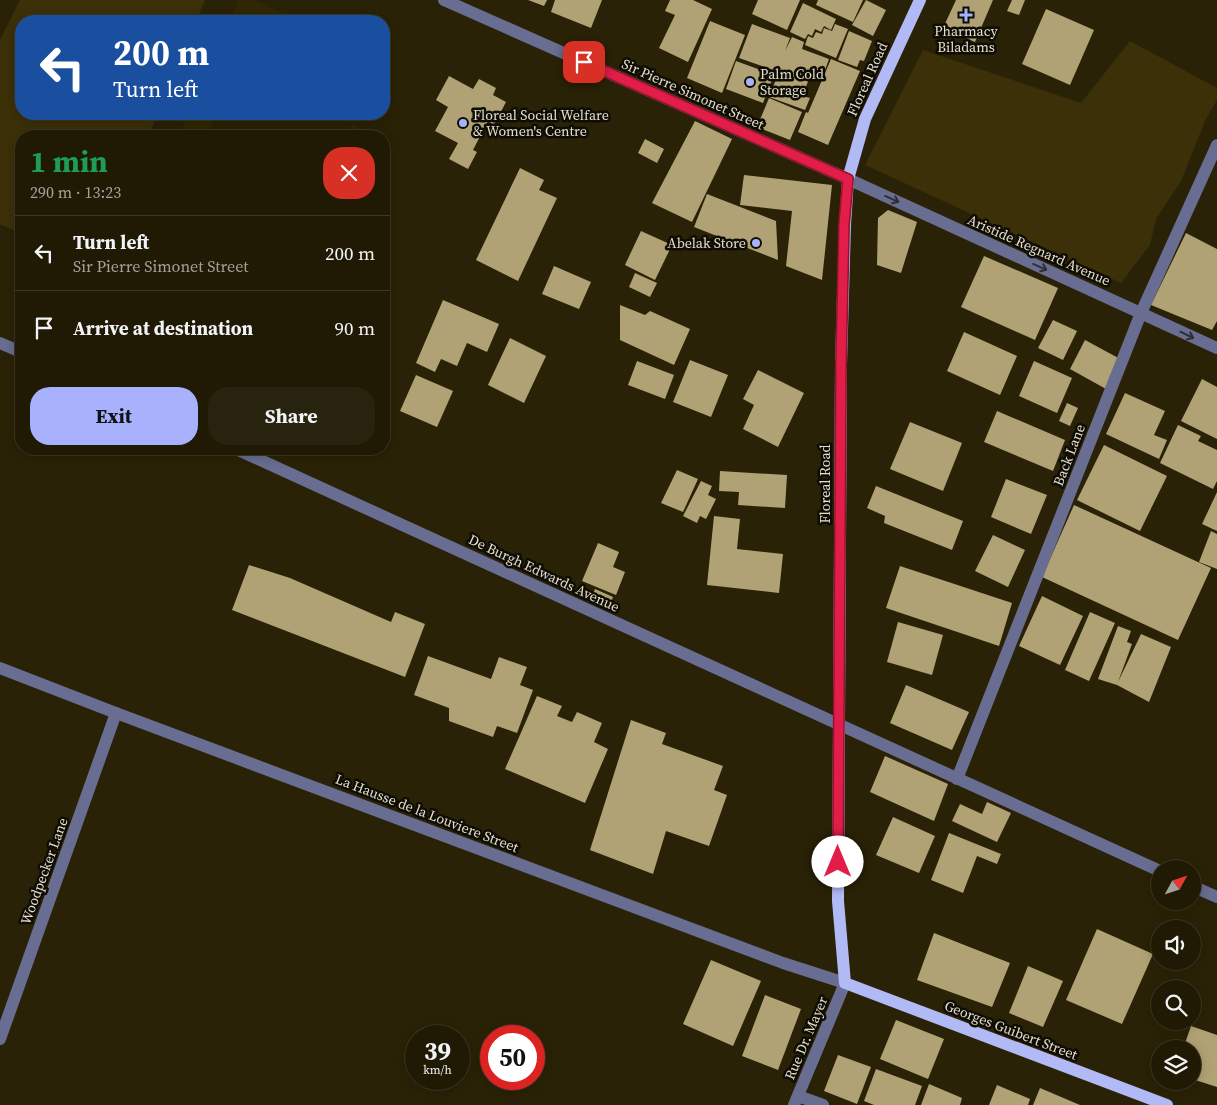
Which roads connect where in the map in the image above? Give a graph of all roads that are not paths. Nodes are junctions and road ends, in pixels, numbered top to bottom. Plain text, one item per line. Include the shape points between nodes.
1 (444, 0) edge
2 (920, 0) edge
3 (1217, 145) edge
4 (848, 179) junction
5 (1141, 312) junction
6 (0, 342) edge
7 (1217, 348) edge
8 (15, 349) edge
9 (249, 455) edge
10 (0, 668) edge
11 (116, 713) junction
12 (839, 724) junction
13 (957, 779) junction
14 (1151, 867) edge
15 (1201, 890) edge
16 (1217, 897) edge
17 (845, 983) junction
18 (0, 1039) edge
19 (796, 1100) edge
20 (823, 1105) edge
21 (1167, 1105) edge

1 - 4 street, Sir Pierre Simonet Street
2 - 4 main road, Floreal Road via 865,118
3 - 5 street, Back Lane
4 -> 5 street, Aristide Regnard Avenue
4 - 12 main road, Floreal Road via 841,364
5 -> 7 street, Aristide Regnard Avenue
5 - 13 street, Back Lane
6 - 8 street
9 - 12 street, De Burgh Edwards Avenue
10 - 11 street, La Hausse de la Louviere Street
11 - 17 street, La Hausse de la Louviere Street via 783,963
11 - 18 street, Woodpecker Lane
12 - 13 street, De Burgh Edwards Avenue
12 - 17 main road, Floreal Road via 838,902
13 - 14 street, De Burgh Edwards Avenue
15 - 16 street
17 - 19 street, Rue Dr. Mayer
17 - 21 main road, Georges Guibert Street
19 - 20 street

